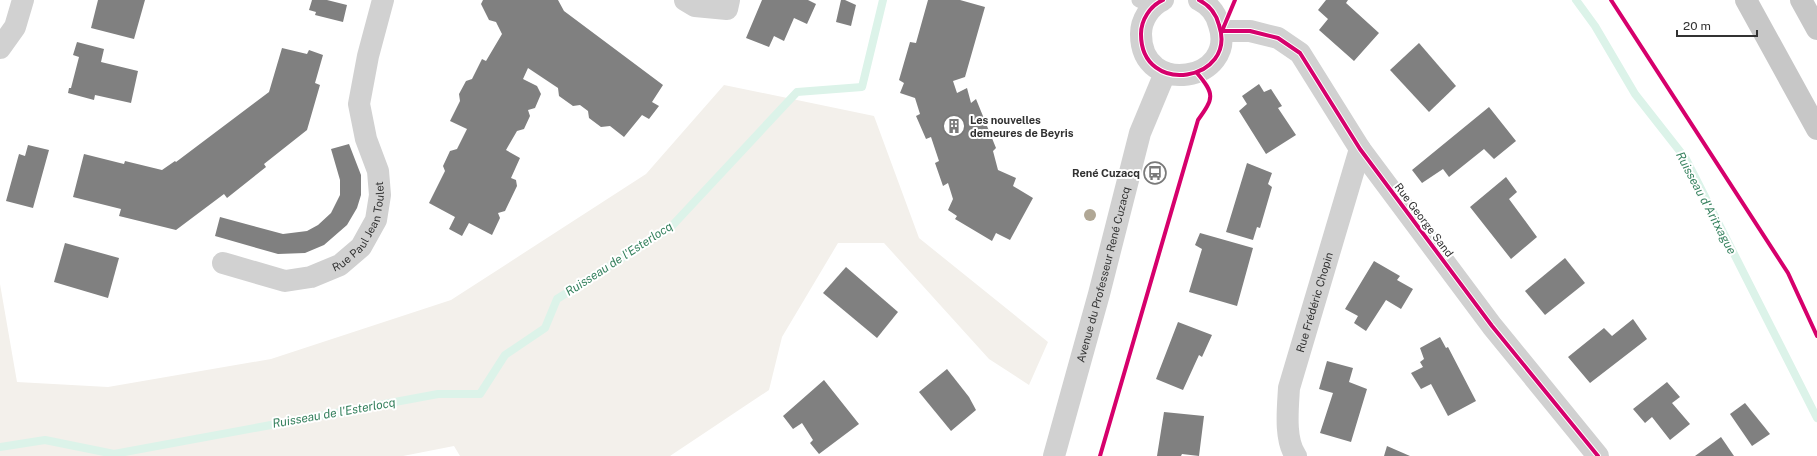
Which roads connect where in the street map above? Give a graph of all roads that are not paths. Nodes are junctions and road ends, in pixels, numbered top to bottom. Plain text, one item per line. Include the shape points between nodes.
1 (23, 0) edge
2 (383, 0) edge
3 (685, 0) edge
4 (729, 0) edge
5 (1199, 0) edge
6 (1746, 0) edge
7 (1801, 0) edge
8 (1152, 2) edge
9 (1817, 29) edge
10 (1222, 31) junction
11 (0, 48) edge
12 (1165, 73) junction
13 (1817, 129) edge
14 (1360, 150) junction
15 (223, 263) dead end
16 (1054, 456) edge
17 (1296, 456) edge
18 (1598, 456) edge

1 - 11 street via 15,27
2 - 15 street, Rue Paul Jean Toulet via 368,56 359,104 366,139 378,171 380,194 376,220 362,247 340,264 311,277 285,281
3 - 4 street via 695,6 727,10
5 - 10 street via 1217,16
6 - 13 main road
7 - 9 main road
8 - 12 street via 1141,30 1141,42 1145,54 1153,65
10 - 12 street via 1221,44 1208,66 1197,73 1181,76
10 - 14 street, Rue George Sand via 1250,31 1278,38 1300,53
12 - 16 street, Avenue du Professeur René Cuzacq via 1140,132
14 - 17 street, Rue Frédéric Chopin via 1289,388 1288,422 1291,450
14 - 18 street, Rue George Sand via 1492,326

